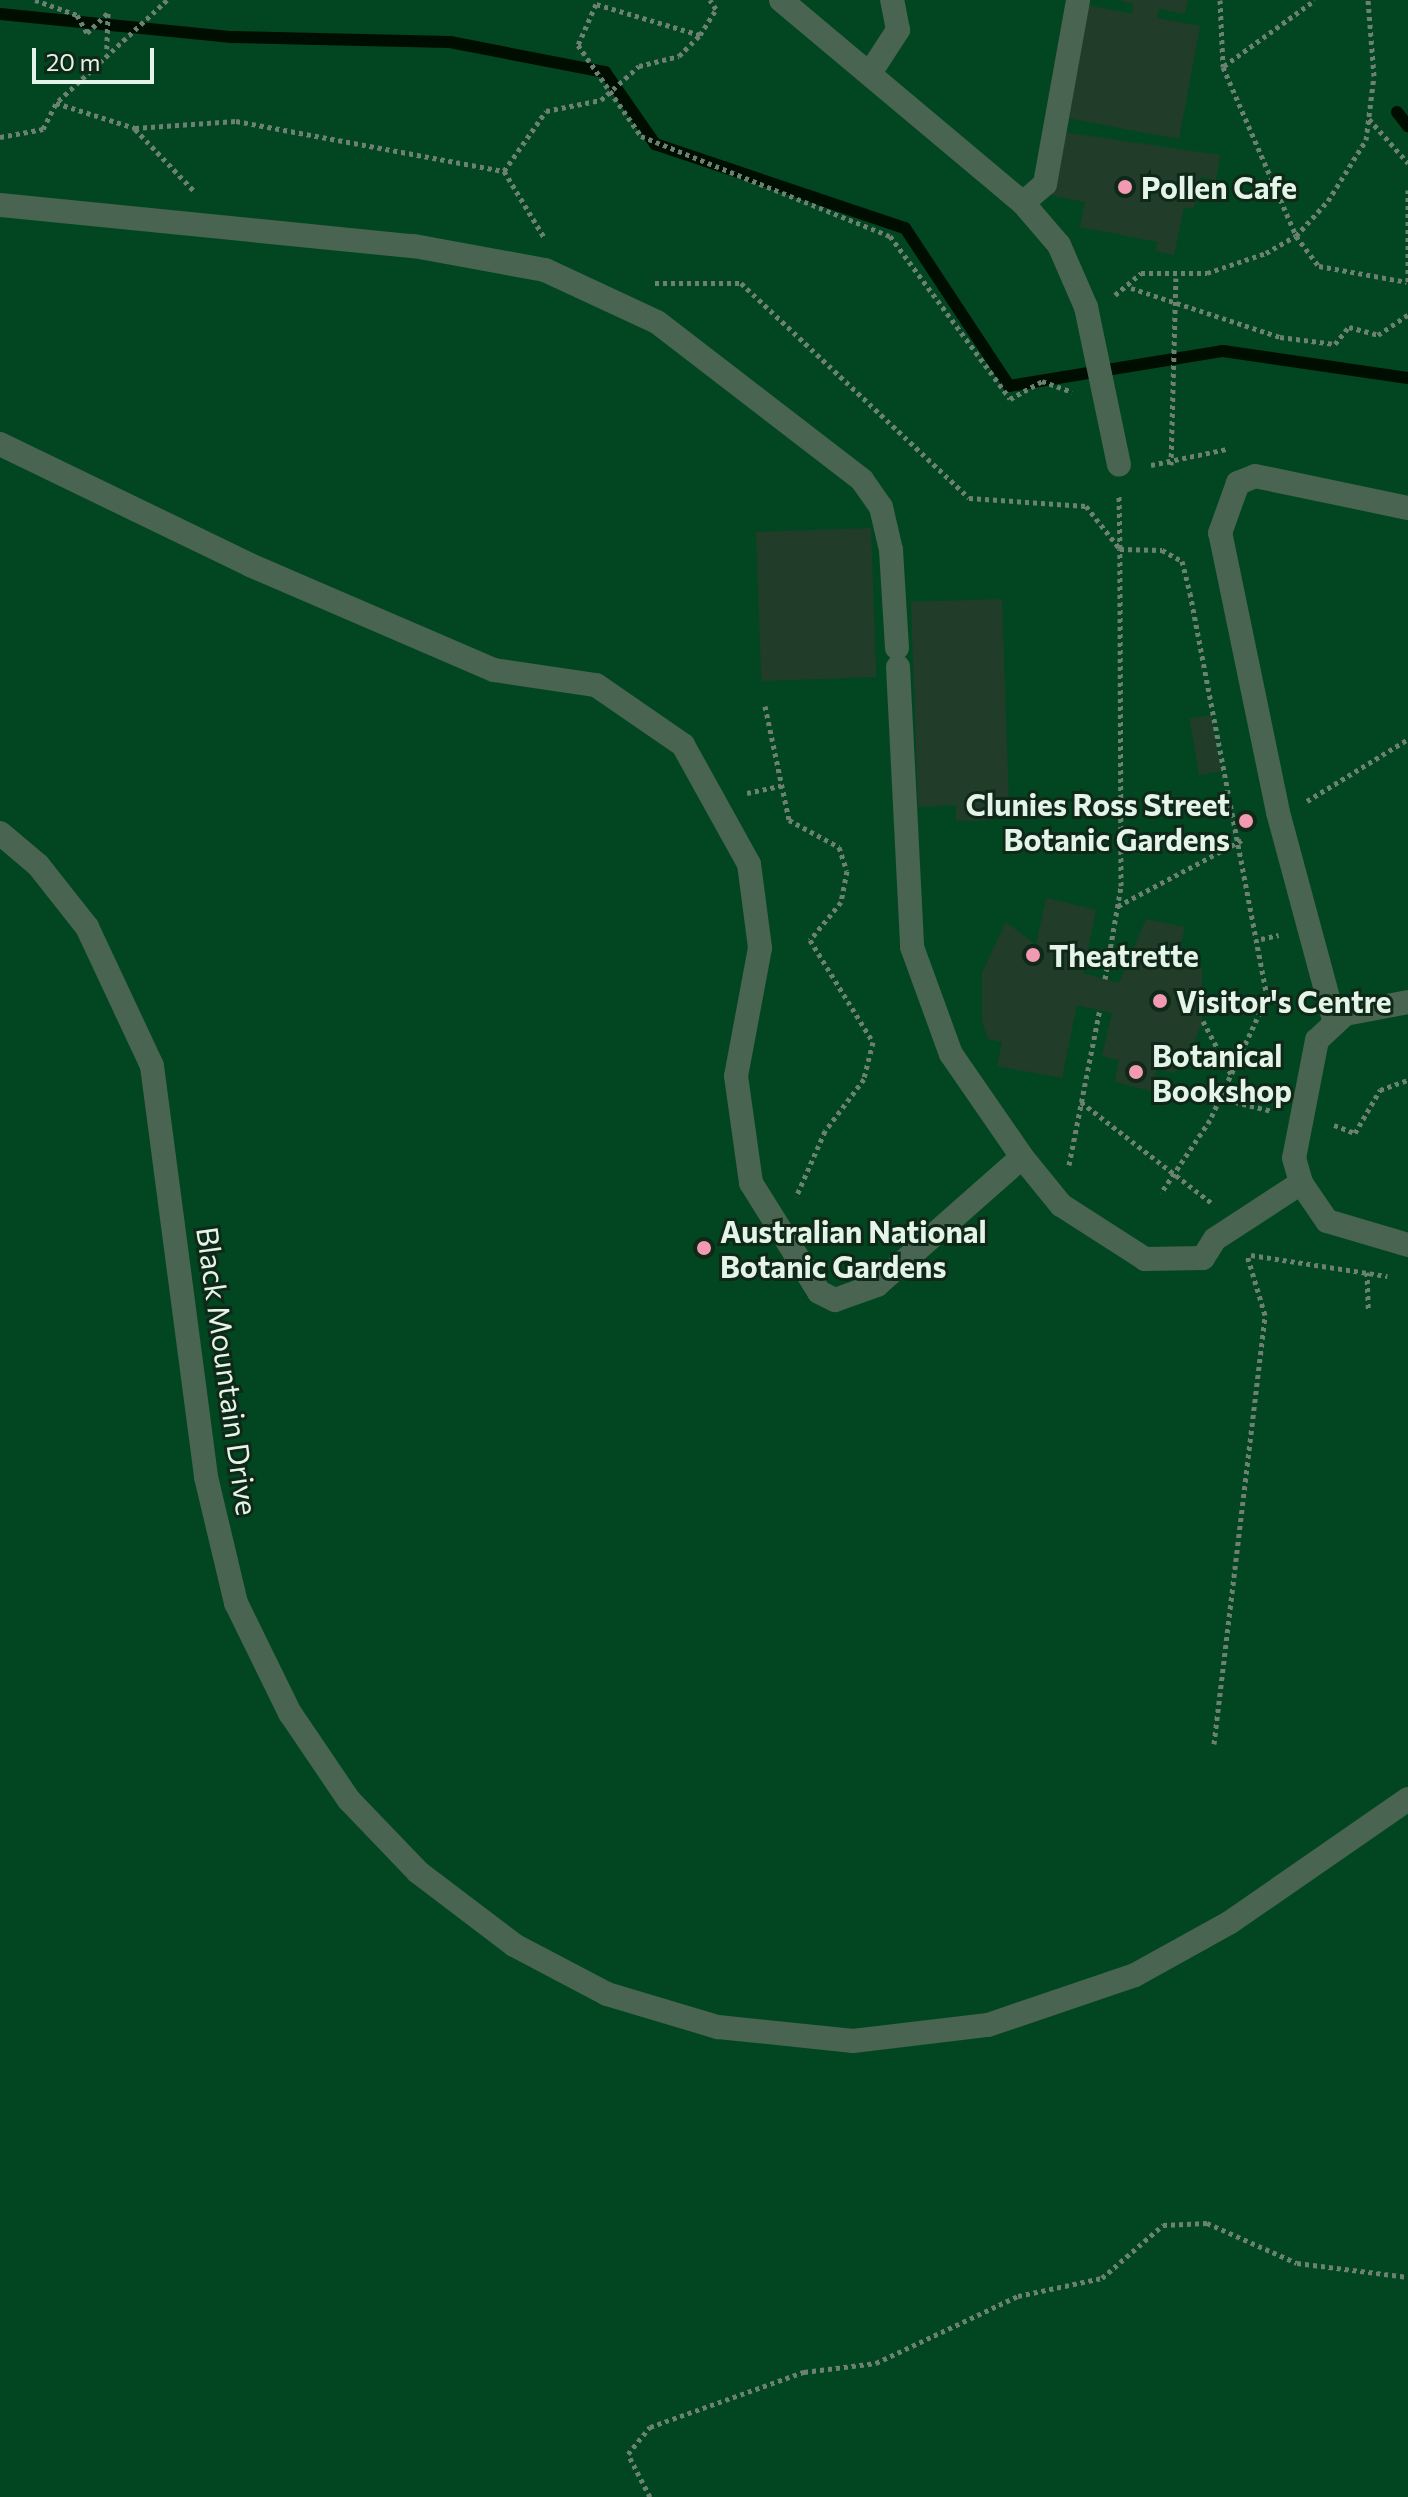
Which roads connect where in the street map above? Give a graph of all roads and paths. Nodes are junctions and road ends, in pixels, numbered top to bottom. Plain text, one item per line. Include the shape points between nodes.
1 (35, 0) edge
2 (167, 0) edge
3 (710, 0) edge
4 (781, 0) edge
5 (892, 0) edge
6 (1078, 0) edge
7 (1220, 0) edge
8 (1315, 0) edge
9 (1368, 0) edge
10 (700, 35) junction
11 (107, 50) junction
12 (1223, 67) junction
13 (872, 70) junction
14 (56, 103) junction
15 (1369, 118) junction
16 (135, 128) junction
17 (0, 137) edge
18 (1408, 163) edge
19 (504, 171) junction
20 (1408, 190) edge
21 (1023, 203) junction
22 (0, 205) edge
23 (234, 234) junction
24 (1296, 236) junction
25 (547, 241) dead end
26 (1176, 278) junction
27 (1408, 282) edge
28 (643, 283) dead end
29 (1131, 288) junction
30 (1086, 307) junction
31 (1408, 315) edge
32 (1106, 405) junction
33 (0, 444) edge
34 (1241, 448) dead end
35 (1119, 465) junction
36 (1171, 465) junction
37 (1408, 508) edge
38 (1120, 549) junction
39 (765, 706) dead end
40 (1408, 739) edge
41 (1280, 818) junction
42 (0, 833) edge
43 (1241, 840) junction
44 (1118, 907) junction
45 (1284, 933) dead end
46 (1261, 939) junction
47 (1105, 979) dead end
48 (1408, 1002) edge
49 (1100, 1009) dead end
50 (1334, 1020) junction
51 (1203, 1021) dead end
52 (1231, 1075) junction
53 (1408, 1080) edge
54 (1281, 1097) dead end
55 (1219, 1098) junction
56 (1081, 1102) junction
57 (1278, 1112) junction
58 (1328, 1122) dead end
59 (1275, 1127) dead end
60 (1022, 1157) junction
61 (1177, 1169) junction
62 (1301, 1183) junction
63 (1161, 1193) dead end
64 (1229, 1200) dead end
65 (1061, 1205) junction
66 (1217, 1208) junction
67 (1230, 1229) junction
68 (779, 1239) junction
69 (1408, 1245) edge
70 (1247, 1254) junction
71 (1394, 1277) dead end
72 (1214, 1744) dead end
73 (1408, 1799) edge
74 (1408, 2277) edge
75 (650, 2497) edge

1 - 11 path via 77,15 87,33 108,13
2 - 11 path
3 - 10 path via 716,9
4 - 13 street
5 - 13 street via 898,30
6 - 21 street via 1045,184
7 - 12 path
8 - 12 path
9 - 15 path via 1374,76
10 - 19 path via 679,56 639,66 601,100 546,111
10 - 32 path via 596,4 578,45 641,136 890,236 1010,399 1042,381
11 - 14 path
12 - 24 path
13 - 21 street
14 - 16 path
14 - 17 path via 43,129
15 - 18 path
15 - 24 path via 1348,174
16 - 19 path via 236,121
16 - 23 path
19 - 25 path
20 - 27 path
21 - 30 street via 1059,245
22 - 23 street
23 - 60 street via 414,246 545,270 657,322 862,480 881,507 891,550 912,947 951,1054
24 - 26 path via 1236,265
24 - 27 path via 1319,266
26 - 29 path via 1141,273
26 - 36 path
28 - 38 path via 741,283 969,498 1086,506
29 - 30 path
29 - 31 path via 1280,337 1335,344 1349,327 1378,335
30 - 32 street
32 - 35 street
33 - 68 street via 250,565 494,670 596,685 683,745 749,864 760,948 736,1076 751,1183
34 - 36 path
35 - 36 path
35 - 38 path
37 - 41 street via 1269,475 1238,483 1225,504 1220,533
38 - 43 path via 1162,550 1182,561
38 - 44 path
39 - 68 path via 789,820 839,847 847,871 841,902 810,940 873,1042 864,1079 825,1131
40 - 41 path
41 - 43 path
41 - 50 street
42 - 73 street, Black Mountain Drive via 38,865 87,927 152,1066 206,1477 236,1603 290,1713 349,1800 418,1872 514,1945 607,1994 718,2027 853,2041 988,2025 1135,1975 1229,1923
43 - 44 path
43 - 46 path
44 - 47 path
45 - 46 path
46 - 52 path via 1267,997
48 - 50 street via 1370,1004
49 - 56 path
50 - 62 street via 1309,1064 1294,1158
51 - 52 path
52 - 55 path
53 - 58 path via 1380,1090 1355,1133
54 - 57 path
55 - 57 path
55 - 61 path
56 - 61 path
56 - 65 path
57 - 59 path
60 - 65 street
60 - 68 street via 857,1296 835,1300 819,1292
61 - 63 path
61 - 66 path
62 - 67 street
62 - 69 street via 1336,1227
64 - 66 path
65 - 67 street via 1145,1259 1203,1258
66 - 67 path
67 - 70 path
70 - 71 path
70 - 72 path via 1265,1315
74 - 75 path via 1297,2263 1207,2223 1163,2225 1102,2278 1018,2296 876,2363 804,2372 650,2427 628,2454

